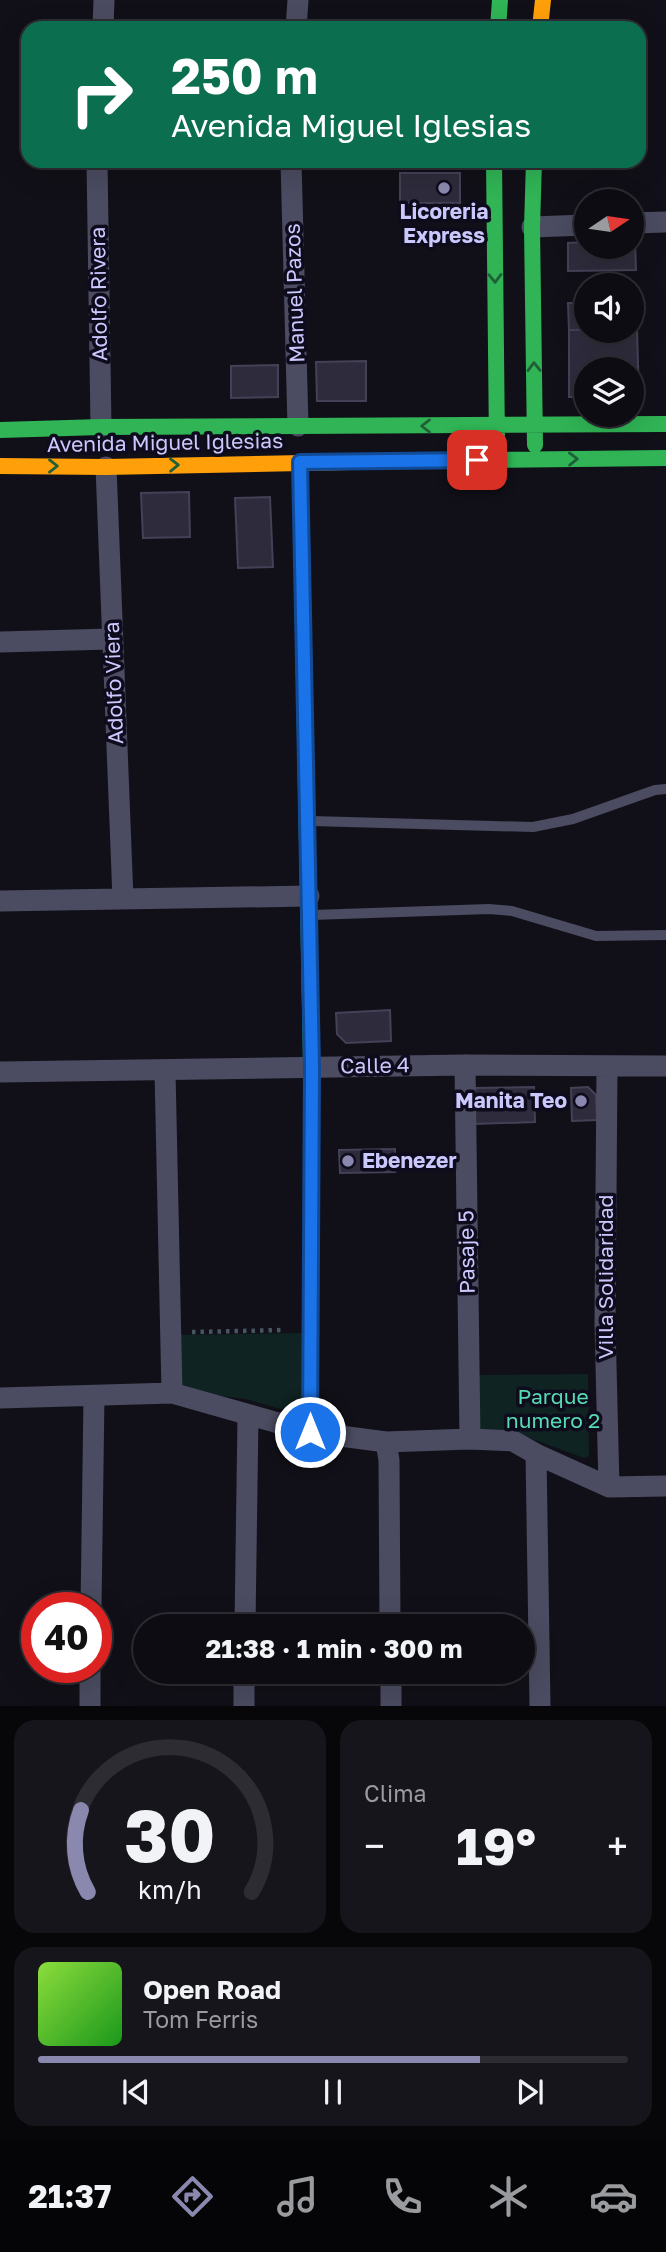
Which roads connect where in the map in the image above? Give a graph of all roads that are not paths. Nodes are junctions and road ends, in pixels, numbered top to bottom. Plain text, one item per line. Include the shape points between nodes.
1 (104, 0) edge
2 (298, 0) edge
3 (500, 0) edge
4 (543, 0) edge
5 (103, 21) edge
6 (296, 21) edge
7 (498, 21) edge
8 (541, 21) edge
9 (97, 168) edge
10 (291, 168) edge
11 (494, 168) edge
12 (534, 168) edge
13 (666, 222) edge
14 (644, 223) edge
15 (574, 225) edge
16 (532, 227) junction
17 (666, 424) edge
18 (497, 425) junction
19 (535, 425) junction
20 (299, 426) junction
21 (101, 427) junction
22 (0, 430) edge
23 (666, 458) edge
24 (498, 459) junction
25 (534, 459) junction
26 (300, 462) junction
27 (0, 466) edge
28 (106, 467) junction
29 (111, 639) junction
30 (0, 642) edge
31 (666, 789) edge
32 (308, 821) junction
33 (123, 899) junction
34 (0, 901) edge
35 (309, 906) junction
36 (666, 934) edge
37 (465, 1065) junction
38 (666, 1066) edge
39 (312, 1067) junction
40 (607, 1067) junction
41 (165, 1071) junction
42 (0, 1072) edge
43 (172, 1393) junction
44 (94, 1396) junction
45 (0, 1398) edge
46 (248, 1416) junction
47 (310, 1432) junction
48 (470, 1439) junction
49 (386, 1442) junction
50 (536, 1454) junction
51 (666, 1486) edge
52 (609, 1487) junction
53 (91, 1592) edge
54 (245, 1614) edge
55 (390, 1614) edge
56 (90, 1683) edge
57 (244, 1684) edge
58 (391, 1684) edge
59 (90, 1706) edge
60 (244, 1706) edge
61 (391, 1706) edge
62 (540, 1706) edge

1 - 5 street
2 - 6 street
3 - 7 street
4 - 8 street
9 - 21 street, Adolfo Rivera
10 - 20 street, Manuel Pazos
11 -> 18 street
12 - 16 street
13 - 14 street
15 - 16 street
19 -> 16 street
17 - 19 street, Avenida Miguel Iglesias
18 - 19 street, Avenida Miguel Iglesias
18 -> 20 street, Avenida Miguel Iglesias
18 - 24 street
19 - 25 street
20 - 21 street, Avenida Miguel Iglesias
21 - 22 street, Avenida Miguel Iglesias
25 -> 23 street, Avenida Miguel Iglesias
24 - 25 street, Avenida Miguel Iglesias
24 - 26 street, Avenida Miguel Iglesias
28 -> 26 street, Avenida Miguel Iglesias
26 - 32 street
27 -> 28 street, Avenida Miguel Iglesias
28 - 29 street, Adolfo Viera
29 - 30 street
29 - 33 street, Adolfo Viera
31 - 32 lane via 533,827
32 - 35 street
33 - 34 street
33 - 35 street
35 - 36 lane via 489,909 512,911 596,936
35 - 39 street
37 - 39 street, Calle 4
37 - 40 street, Calle 4
37 - 48 street, Pasaje 5
38 - 40 street, Calle 4
39 - 41 street, Calle 4
39 - 47 street
40 - 52 street, Villa Solidaridad
41 - 42 street, Calle 4
41 - 43 street
43 - 44 street
43 - 46 street
44 - 45 street
44 - 53 street
46 - 47 street
46 - 54 street
47 - 49 street
48 - 49 street
48 - 50 street via 513,1441
49 - 55 street
50 - 52 street
50 - 62 street
51 - 52 street
56 - 59 street
57 - 60 street
58 - 61 street

